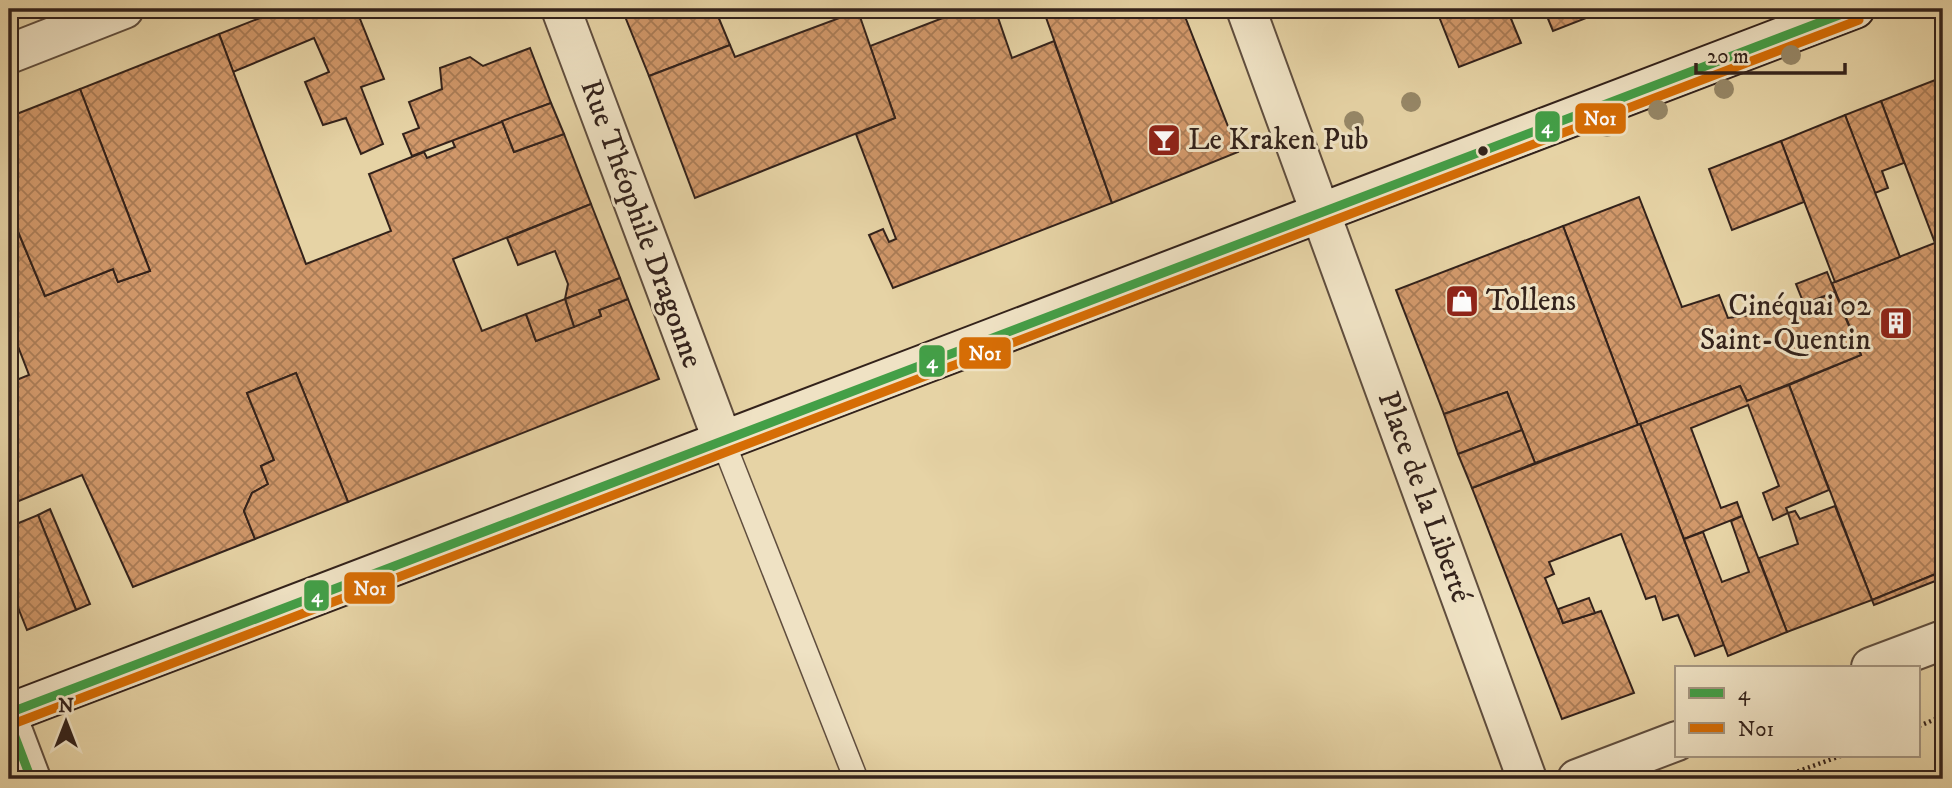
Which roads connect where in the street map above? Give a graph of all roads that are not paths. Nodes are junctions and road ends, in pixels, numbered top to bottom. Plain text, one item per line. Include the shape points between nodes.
1 (124, 9) edge
2 (561, 9) edge
3 (1246, 9) edge
4 (1855, 9) edge
5 (9, 54) edge
6 (1322, 215) junction
7 (722, 439) junction
8 (1943, 640) edge
9 (1874, 666) edge
10 (9, 713) edge
11 (9, 721) edge
12 (1675, 742) edge
13 (31, 779) edge
14 (856, 779) edge
15 (1527, 779) edge
16 (1577, 779) edge

1 - 5 main road
2 - 7 main road, Rue Théophile Dragonne
3 - 6 main road, Place de la Liberté
4 - 6 main road
6 - 7 main road
6 - 15 main road, Place de la Liberté
7 - 10 main road
7 - 14 lane
8 - 9 main road
11 - 13 main road
12 - 16 main road

